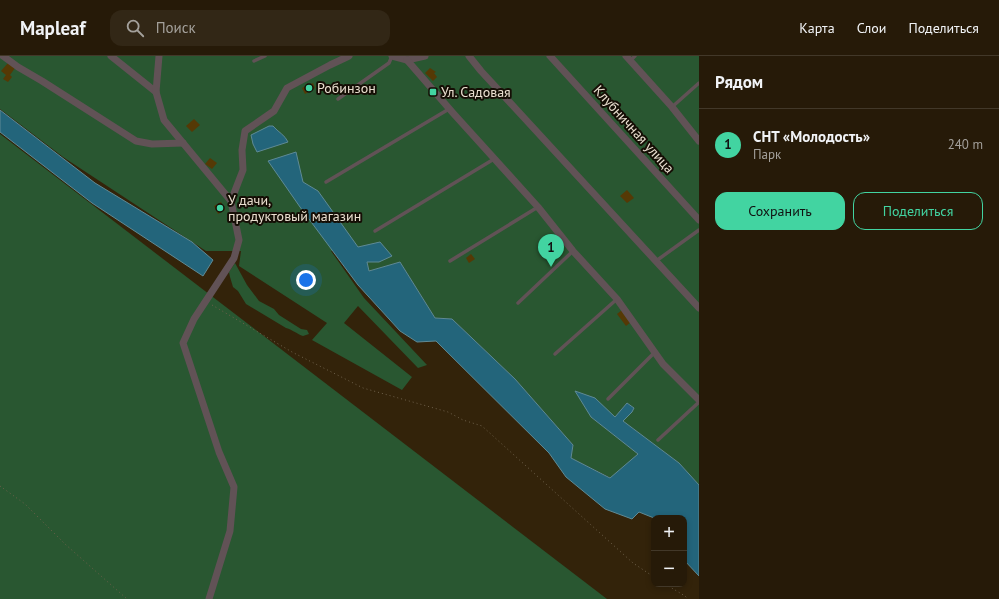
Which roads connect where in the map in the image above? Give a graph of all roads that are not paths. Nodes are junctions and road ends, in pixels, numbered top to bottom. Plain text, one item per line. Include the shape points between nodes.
1 (3, 56) edge
2 (111, 56) edge
3 (159, 56) edge
4 (265, 56) edge
5 (349, 56) edge
6 (392, 56) edge
7 (425, 56) edge
8 (469, 56) edge
9 (550, 56) edge
10 (631, 58) edge
11 (407, 60) junction
12 (254, 61) dead end
13 (699, 83) edge
14 (156, 92) junction
15 (338, 99) dead end
16 (672, 107) junction
17 (449, 109) junction
18 (699, 141) edge
19 (183, 143) junction
20 (494, 159) junction
21 (326, 182) dead end
22 (231, 201) junction
23 (538, 207) junction
24 (699, 220) edge
25 (699, 230) edge
26 (376, 231) dead end
27 (573, 251) junction
28 (450, 261) dead end
29 (656, 261) junction
30 (617, 299) junction
31 (518, 303) dead end
32 (699, 308) edge
33 (654, 353) junction
34 (555, 354) dead end
35 (608, 399) dead end
36 (699, 401) edge
37 (658, 440) dead end
38 (209, 599) edge

1 - 19 street via 136,141 152,144
2 - 14 street
3 - 14 street
4 - 12 lane
5 - 22 street via 287,88 274,111 245,131 242,150 243,170
6 - 11 street
6 - 15 lane via 389,63
7 - 11 street
8 - 29 street
9 - 24 street, Клубничная улица
10 - 16 street
11 - 17 street
13 - 16 lane
14 - 19 street via 164,120
16 - 18 street
17 - 20 street
17 - 21 lane
19 - 22 street
20 - 23 street
20 - 26 lane
22 - 38 street via 239,240 234,258 194,319 182,343 234,488 230,531
23 - 27 street
23 - 28 lane
25 - 29 lane
27 - 30 street
27 - 31 lane
29 - 32 street
30 - 33 street
30 - 34 lane
33 - 35 lane
33 - 36 street
36 - 37 lane

